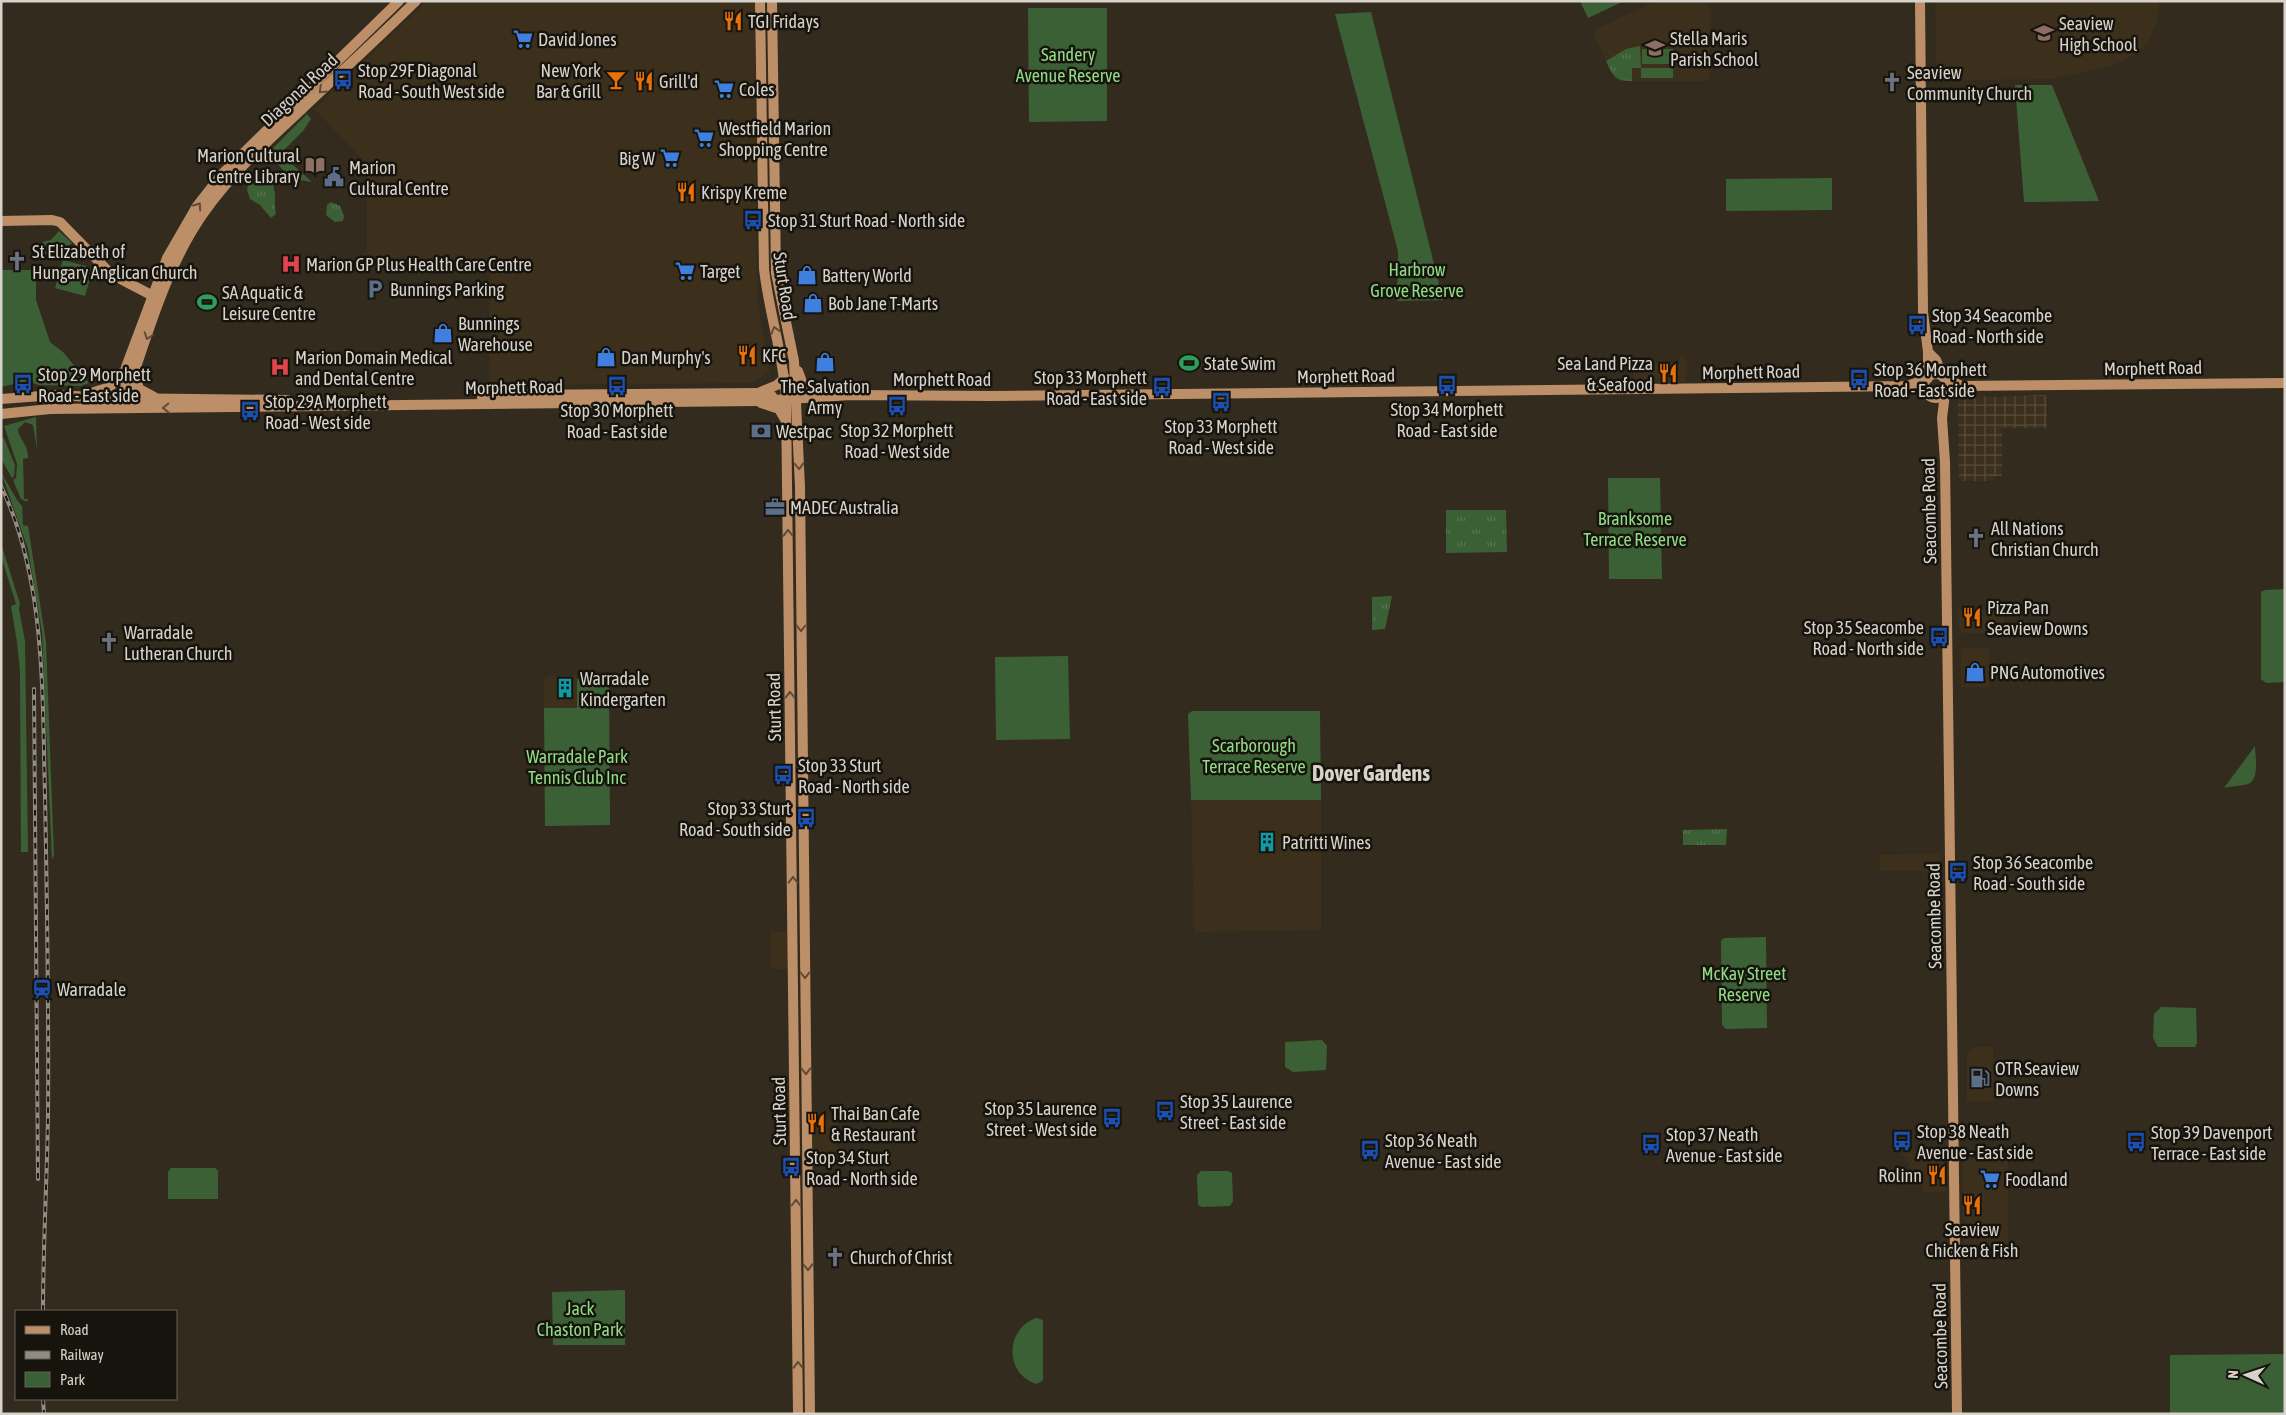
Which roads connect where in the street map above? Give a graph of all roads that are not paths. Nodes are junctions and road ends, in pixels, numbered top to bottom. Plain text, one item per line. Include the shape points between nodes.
1 (399, 1) edge
2 (416, 1) edge
3 (760, 1) edge
4 (772, 1) edge
5 (1920, 1) edge
6 (761, 166) junction
7 (774, 166) junction
8 (1, 221) edge
9 (156, 298) junction
10 (1928, 352) junction
11 (794, 361) junction
12 (130, 370) junction
13 (785, 378) junction
14 (1927, 378) junction
15 (1945, 378) junction
16 (2285, 383) edge
17 (1907, 386) junction
18 (1962, 386) junction
19 (1945, 394) junction
20 (82, 395) junction
21 (817, 396) junction
22 (1929, 396) junction
23 (757, 397) junction
24 (797, 397) junction
25 (157, 398) junction
26 (786, 398) junction
27 (1, 399) edge
28 (122, 401) junction
29 (1, 414) edge
30 (1942, 418) junction
31 (786, 422) junction
32 (798, 1414) edge
33 (810, 1414) edge
34 (1957, 1414) edge

9 -> 1 main road, Diagonal Road via 167,258 222,174
2 -> 9 main road, Diagonal Road via 226,184 193,229
3 - 6 main road, Sturt Road
4 - 7 main road, Sturt Road
5 - 10 main road via 1923,312
6 - 7 main road
13 -> 6 main road, Sturt Road via 768,304 764,269
7 - 11 main road, Sturt Road via 776,273
8 - 9 main road via 60,222 111,274
9 - 12 main road, Diagonal Road
10 - 14 main road
10 - 15 main road
11 - 21 main road via 803,385
11 - 24 main road, Sturt Road
12 - 20 main road via 110,387
12 - 25 main road via 139,389
12 - 28 main road, Diagonal Road
13 - 23 main road
13 - 26 main road, Sturt Road
14 - 15 main road via 1936,374
14 - 17 main road, Morphett Road
14 - 22 main road via 1924,387
15 - 18 main road, Morphett Road
15 - 19 main road via 1948,387
16 - 18 main road, Morphett Road
17 - 21 main road, Morphett Road
17 - 22 main road, Morphett Road
18 - 19 main road, Morphett Road
19 - 22 main road via 1939,398
19 - 30 main road, Seacombe Road
20 - 27 main road
20 - 28 main road
21 - 24 main road, Morphett Road
22 - 30 main road, Seacombe Road
23 - 25 main road, Morphett Road
23 - 26 main road, Morphett Road
23 -> 28 main road, Morphett Road
23 - 31 main road via 779,409
24 - 26 main road, Morphett Road
24 -> 33 main road, Sturt Road
25 - 28 main road, Morphett Road
26 - 31 main road, Sturt Road
28 - 29 main road
30 - 34 main road, Seacombe Road
32 -> 31 main road, Sturt Road

